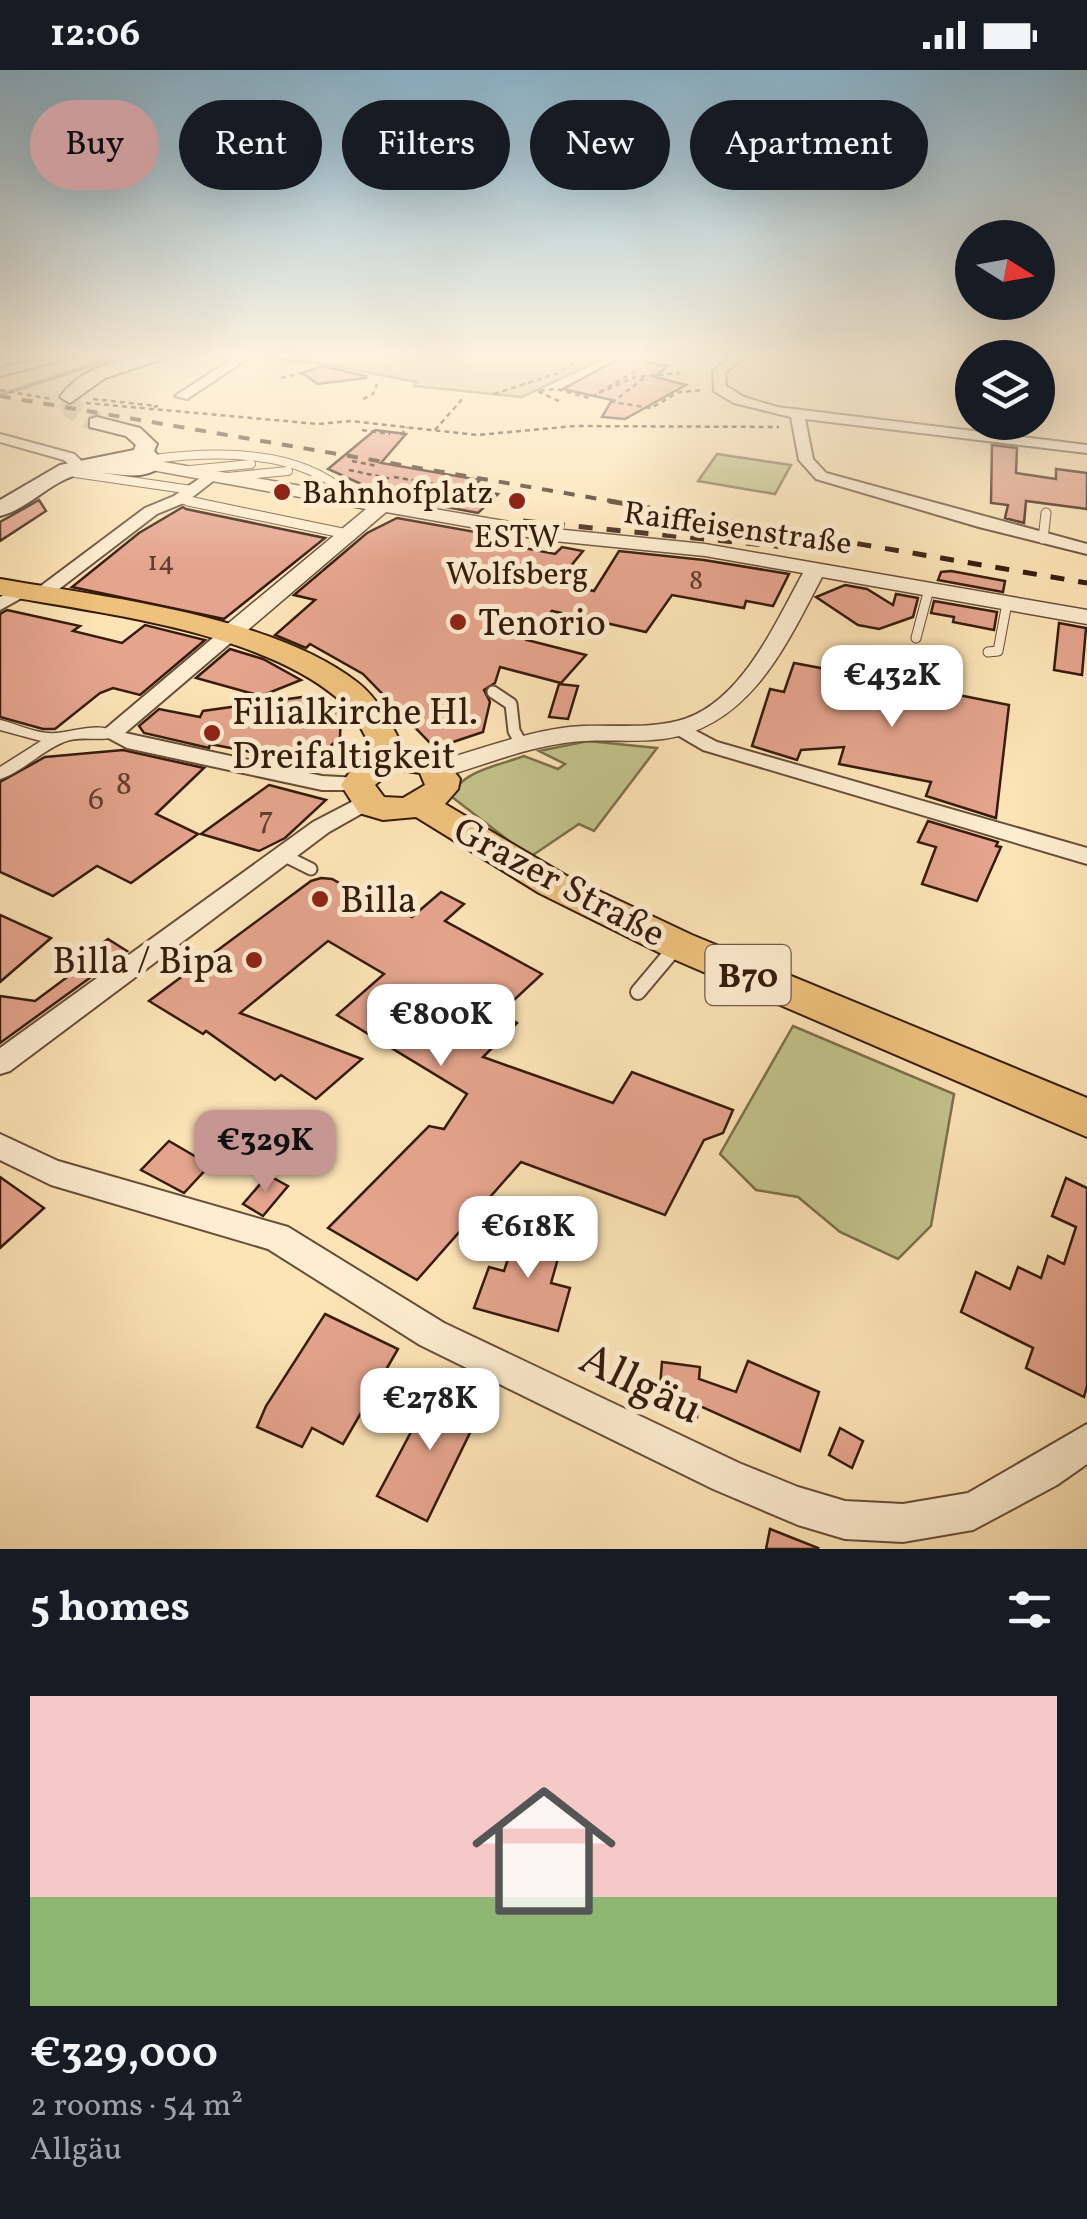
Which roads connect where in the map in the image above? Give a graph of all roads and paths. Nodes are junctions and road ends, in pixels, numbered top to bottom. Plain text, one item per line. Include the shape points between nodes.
1 (108, 426) tunnel mouth
2 (366, 426) edge
3 (399, 426) edge
4 (438, 426) edge
5 (575, 426) edge
6 (800, 426) edge
7 (840, 426) edge
8 (407, 427) junction
9 (435, 430) junction
10 (390, 434) dead end
11 (400, 435) dead end
12 (0, 438) edge
13 (1087, 450) edge
14 (246, 458) junction
15 (352, 461) dead end
16 (266, 462) junction
17 (358, 462) dead end
18 (79, 466) junction
19 (284, 466) junction
20 (302, 470) junction
21 (346, 470) dead end
22 (169, 472) junction
23 (218, 476) junction
24 (322, 476) junction
25 (392, 477) joint
26 (247, 482) junction
27 (434, 484) dead end
28 (25, 494) junction
29 (343, 501) junction
30 (380, 506) junction
31 (0, 509) edge
32 (1046, 514) dead end
33 (347, 534) junction
34 (1043, 538) junction
35 (1087, 549) edge
36 (816, 569) junction
37 (929, 589) junction
38 (15, 594) edge
39 (1007, 603) junction
40 (1087, 617) edge
41 (227, 636) junction
42 (916, 638) dead end
43 (988, 652) dead end
44 (493, 692) dead end
45 (0, 725) edge
46 (681, 729) junction
47 (111, 734) junction
48 (53, 739) junction
49 (522, 745) junction
50 (393, 759) junction
51 (0, 774) edge
52 (430, 788) junction
53 (362, 793) junction
54 (282, 855) junction
55 (1087, 856) edge
56 (310, 869) dead end
57 (678, 945) junction
58 (638, 992) dead end
59 (0, 1063) edge
60 (1087, 1118) edge
61 (0, 1146) edge
62 (1087, 1442) edge

1 - 22 main road via 141,435
2 - 10 path via 362,430
3 - 8 path
4 - 9 path
5 - 9 path via 477,434
6 - 34 street via 806,460 821,476
7 - 13 street
8 - 9 path
8 - 11 path
12 - 18 street via 69,457
14 - 16 lane
14 - 22 lane
14 - 22 lane via 204,454
15 - 17 path via 377,466
16 - 19 lane
16 - 22 lane
18 - 22 main road via 116,463
18 - 28 main road
19 - 20 lane
19 - 23 lane
20 - 23 lane
20 - 24 lane
21 - 25 path
22 - 23 street
22 - 28 lane via 84,472
22 - 33 lane
22 - 38 street via 151,511
23 - 26 street
24 - 26 lane
24 - 29 lane via 345,490
25 - 27 path
26 - 29 street
28 - 31 main road
29 - 30 street
30 - 33 street
30 - 36 street, Raiffeisenstraße
32 - 34 lane
33 - 41 street
34 - 35 street
36 - 37 street, Raiffeisenstraße
36 - 46 street via 753,674 712,714
37 - 39 street, Raiffeisenstraße
37 - 42 lane
38 - 41 main road
39 - 40 street, Raiffeisenstraße
39 - 43 lane via 998,650
41 - 47 street
41 - 50 main road via 325,673 365,709
44 - 49 lane via 512,704
45 - 48 street
46 - 49 street via 585,732
46 - 55 street via 710,746
47 - 48 street via 78,730
47 - 53 street
48 - 51 street
49 - 52 street
50 - 52 main road, B70 via 420,760
50 - 53 main road via 369,768
52 - 53 main road via 392,810
52 - 57 main road, Grazer Straße / B70 via 552,884
53 - 54 street
54 - 56 lane
54 - 59 street
57 - 58 lane
57 - 60 main road, Grazer Straße / B70
61 - 62 street, Allgäu via 51,1172 277,1237 432,1334 798,1506 845,1520 903,1523 974,1511

